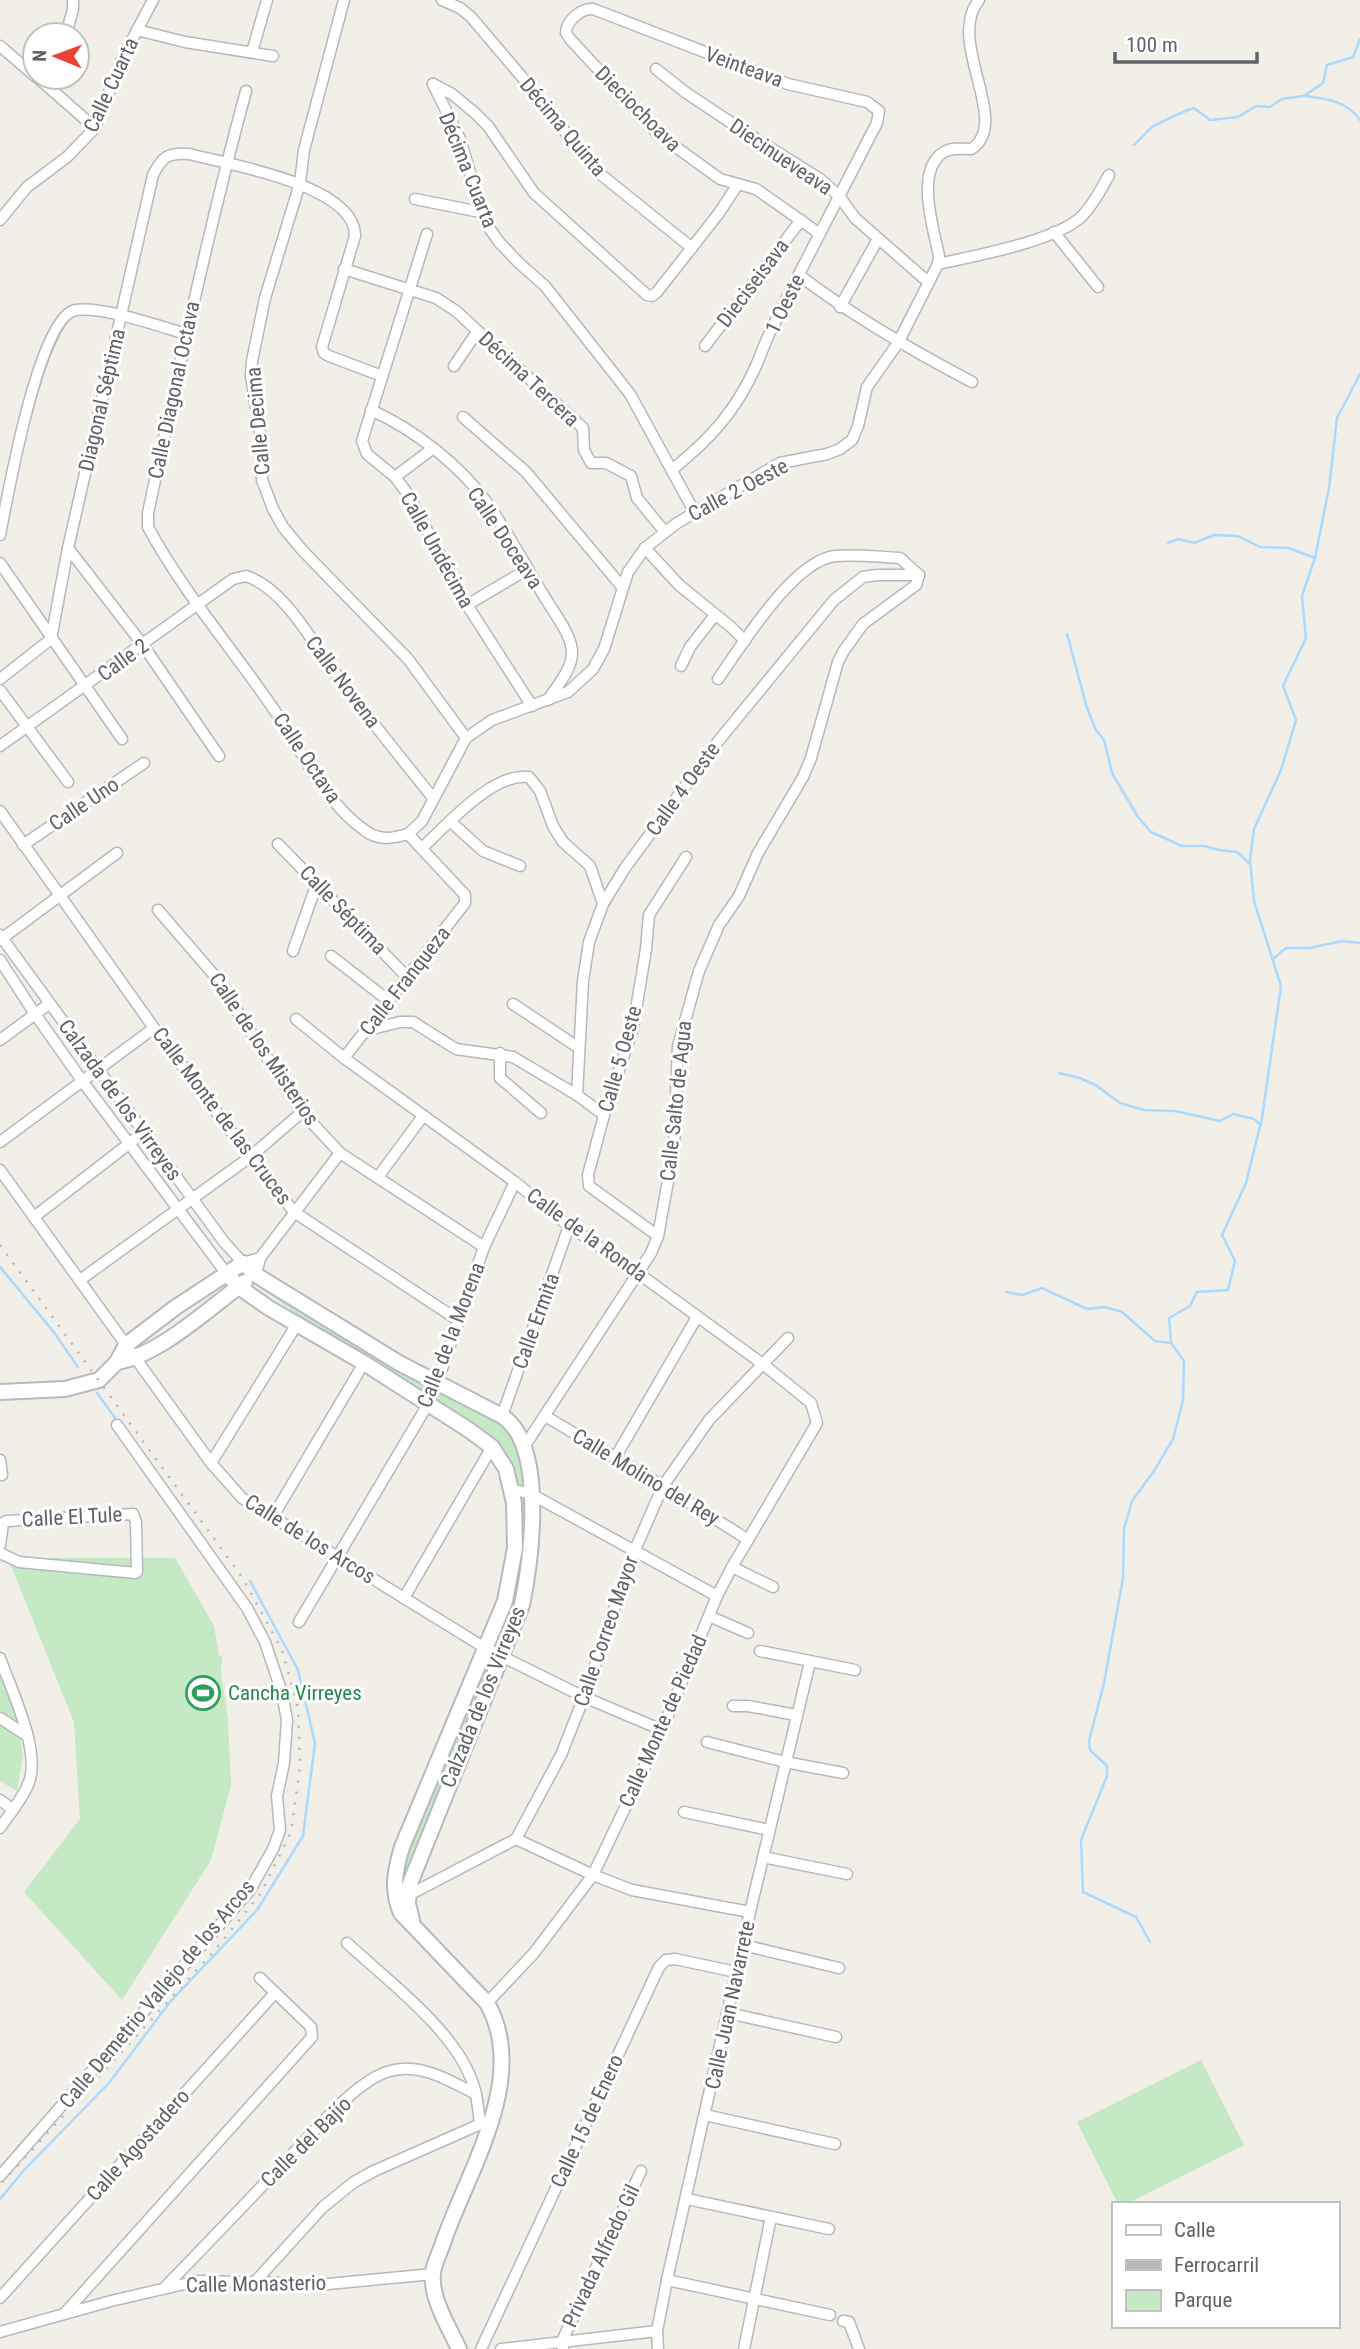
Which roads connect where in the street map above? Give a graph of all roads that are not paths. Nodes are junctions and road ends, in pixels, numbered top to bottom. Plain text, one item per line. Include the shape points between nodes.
1 (73, 0) edge
2 (153, 0) edge
3 (267, 0) edge
4 (344, 0) edge
5 (442, 0) edge
6 (979, 0) edge
7 (600, 11) joint
8 (70, 21) edge
9 (137, 30) junction
10 (0, 46) edge
11 (252, 52) junction
12 (273, 56) dead end
13 (21, 64) edge
14 (656, 69) dead end
15 (53, 91) edge
16 (246, 91) dead end
17 (877, 123) joint
18 (95, 128) junction
19 (227, 164) junction
20 (1110, 175) dead end
21 (300, 183) junction
22 (738, 184) junction
23 (839, 196) junction
24 (415, 199) dead end
25 (481, 212) junction
26 (0, 220) edge
27 (801, 220) junction
28 (1054, 232) junction
29 (427, 234) dead end
30 (820, 234) junction
31 (878, 239) junction
32 (692, 248) junction
33 (938, 264) junction
34 (344, 270) junction
35 (799, 275) junction
36 (929, 282) junction
37 (1098, 287) dead end
38 (408, 291) junction
39 (840, 307) junction
40 (121, 316) junction
41 (477, 332) junction
42 (186, 334) junction
43 (898, 343) junction
44 (705, 346) dead end
45 (454, 366) dead end
46 (382, 376) junction
47 (972, 382) dead end
48 (371, 410) junction
49 (463, 417) dead end
50 (432, 450) junction
51 (673, 469) junction
52 (395, 477) junction
53 (695, 513) junction
54 (664, 531) junction
55 (0, 535) edge
56 (68, 548) junction
57 (645, 548) junction
58 (0, 563) edge
59 (528, 569) junction
60 (919, 575) junction
61 (246, 576) joint
62 (623, 587) junction
63 (199, 605) junction
64 (467, 605) junction
65 (715, 615) junction
66 (51, 639) junction
67 (745, 641) junction
68 (143, 645) junction
69 (681, 666) dead end
70 (718, 678) dead end
71 (0, 679) edge
72 (86, 686) junction
73 (0, 690) edge
74 (547, 701) junction
75 (532, 706) junction
76 (28, 726) junction
77 (122, 738) dead end
78 (466, 738) junction
79 (0, 746) edge
80 (219, 755) dead end
81 (144, 764) dead end
82 (68, 782) dead end
83 (433, 797) junction
84 (0, 811) edge
85 (451, 822) junction
86 (408, 834) junction
87 (278, 844) dead end
88 (23, 845) junction
89 (423, 848) junction
90 (117, 853) dead end
91 (686, 857) dead end
92 (520, 866) dead end
93 (317, 883) junction
94 (58, 895) junction
95 (603, 904) junction
96 (158, 910) dead end
97 (1, 938) edge
98 (293, 951) dead end
99 (331, 956) dead end
100 (0, 960) edge
101 (407, 977) junction
102 (389, 1001) junction
103 (513, 1003) dead end
104 (49, 1004) junction
105 (35, 1014) junction
106 (296, 1018) dead end
107 (154, 1028) junction
108 (368, 1030) junction
109 (0, 1040) edge
110 (579, 1048) junction
111 (500, 1053) junction
112 (344, 1058) junction
113 (98, 1071) junction
114 (83, 1082) junction
115 (577, 1096) junction
116 (302, 1112) junction
117 (541, 1113) dead end
118 (604, 1115) junction
119 (423, 1116) junction
120 (143, 1133) junction
121 (0, 1142) edge
122 (130, 1143) junction
123 (340, 1153) junction
124 (250, 1157) junction
125 (0, 1170) edge
126 (378, 1177) junction
127 (515, 1182) junction
128 (192, 1198) junction
129 (178, 1209) junction
130 (294, 1212) junction
131 (34, 1217) junction
132 (569, 1226) junction
133 (658, 1236) junction
134 (484, 1247) junction
135 (260, 1258) junction
136 (243, 1263) junction
137 (226, 1273) junction
138 (638, 1273) junction
139 (256, 1275) junction
140 (80, 1280) junction
141 (239, 1287) junction
142 (696, 1317) junction
143 (458, 1320) junction
144 (298, 1324) junction
145 (789, 1338) dead end
146 (126, 1345) junction
147 (135, 1359) junction
148 (117, 1362) junction
149 (364, 1363) junction
150 (764, 1365) junction
151 (437, 1383) junction
152 (0, 1392) edge
153 (428, 1404) junction
154 (502, 1416) junction
155 (545, 1416) junction
156 (817, 1423) joint
157 (117, 1425) dead end
158 (492, 1447) junction
159 (524, 1447) junction
160 (615, 1458) junction
161 (0, 1460) edge
162 (211, 1463) junction
163 (2, 1475) edge
164 (663, 1486) junction
165 (511, 1489) junction
166 (531, 1494) junction
167 (272, 1518) junction
168 (747, 1539) junction
169 (0, 1545) edge
170 (634, 1552) junction
171 (0, 1553) edge
172 (337, 1556) junction
173 (732, 1567) junction
174 (773, 1587) dead end
175 (717, 1597) junction
176 (404, 1598) junction
177 (709, 1616) junction
178 (299, 1622) dead end
179 (748, 1633) dead end
180 (485, 1648) junction
181 (760, 1651) dead end
182 (500, 1655) junction
183 (0, 1658) edge
184 (810, 1662) junction
185 (855, 1670) dead end
186 (584, 1697) junction
187 (733, 1706) dead end
188 (796, 1715) junction
189 (0, 1718) edge
190 (662, 1730) junction
191 (27, 1735) junction
192 (707, 1742) dead end
193 (785, 1762) junction
194 (843, 1773) dead end
195 (0, 1800) edge
196 (12, 1809) junction
197 (684, 1812) dead end
198 (0, 1828) edge
199 (769, 1830) junction
200 (516, 1839) junction
201 (762, 1857) junction
202 (846, 1874) dead end
203 (593, 1875) junction
204 (407, 1896) junction
205 (750, 1912) junction
206 (414, 1927) junction
207 (347, 1943) dead end
208 (743, 1945) junction
209 (839, 1968) dead end
210 (736, 1972) junction
211 (260, 1978) dead end
212 (275, 1993) junction
213 (487, 2003) junction
214 (728, 2014) junction
215 (836, 2037) dead end
216 (476, 2094) junction
217 (705, 2115) junction
218 (486, 2121) junction
219 (835, 2144) dead end
220 (641, 2171) dead end
221 (0, 2176) edge
222 (687, 2199) junction
223 (771, 2217) junction
224 (829, 2229) dead end
225 (433, 2274) junction
226 (667, 2280) junction
227 (254, 2283) junction
228 (165, 2287) junction
229 (0, 2298) edge
230 (753, 2298) junction
231 (64, 2314) junction
232 (830, 2315) dead end
233 (843, 2321) dead end
234 (657, 2331) junction
235 (0, 2332) edge
236 (562, 2345) edge
237 (458, 2349) edge
238 (481, 2349) edge
239 (501, 2349) edge
240 (658, 2349) edge
241 (744, 2349) edge
242 (859, 2349) edge

1 - 8 street
2 - 9 street, Calle Cuarta
3 - 11 street
4 - 21 street, Calle Decima via 304,150
5 - 32 street, Décima Quinta via 471,17 594,169
6 - 33 street via 968,32 983,96 984,127 978,145 942,153 932,172 928,203
7 - 17 street, Veinteava via 788,84 867,102 879,111
7 - 22 street, Dieciochoava via 582,10 566,29 570,38 658,134 720,179
9 - 11 street
9 - 18 street, Calle Cuarta
10 - 13 street
11 - 12 street
14 - 23 street, Diecinueveava
15 - 18 street
16 - 19 street, Calle Diagonal Octava
17 - 23 street, 1 Oeste
18 - 26 street, Calle Cuarta via 67,157 27,187
19 - 21 street
19 - 40 street, Diagonal Séptima via 175,152 159,164
19 - 42 street, Calle Diagonal Octava
20 - 28 street via 1081,218
21 - 34 street via 338,205 355,229
21 - 78 street, Calle Decima via 251,361 262,480 283,527 408,659
22 - 27 street, Dieciochoava via 756,189
22 - 32 street, Décima Cuarta
23 - 30 street, 1 Oeste
23 - 31 street, Diecinueveava
24 - 25 street
25 - 32 street, Décima Cuarta via 460,139 433,84 481,120 534,192 647,295 657,292
25 - 51 street, Décima Cuarta via 499,242 545,286 630,394
27 - 30 street, Dieciochoava
27 - 44 street, Dieciseisava
28 - 33 street
28 - 37 street
29 - 38 street, Calle Undécima
30 - 35 street, 1 Oeste
31 - 36 street, Diecinueveava
31 - 39 street
33 - 36 street, Calle 2 Oeste
34 - 38 street, Décima Tercera
34 - 46 street via 322,341 324,353
35 - 39 street
35 - 51 street, 1 Oeste via 735,405 719,428
36 - 43 street, Calle 2 Oeste
38 - 41 street, Décima Tercera via 436,298
38 - 46 street, Calle Undécima
39 - 43 street
40 - 42 street
40 - 55 street via 75,310 55,330 39,365
40 - 56 street, Diagonal Séptima
41 - 45 street
41 - 54 street, Décima Tercera via 583,428 584,450 591,463 606,463 631,477 637,498
42 - 63 street, Calle Diagonal Octava via 148,527
43 - 47 street
43 - 53 street, Calle 2 Oeste via 867,387 852,440 827,454 780,463
46 - 48 street, Calle Undécima
48 - 50 street, Calle Doceava via 401,425
48 - 52 street, Calle Undécima via 363,449
49 - 62 street via 526,472
50 - 52 street
50 - 59 street, Calle Doceava via 488,504
51 - 53 street, Décima Cuarta
52 - 64 street, Calle Undécima
53 - 54 street, Calle 2 Oeste
54 - 57 street, Calle 2 Oeste
56 - 66 street, Diagonal Séptima
56 - 68 street
57 - 62 street, Calle 2 Oeste
57 - 65 street via 678,585
58 - 66 street
59 - 64 street
59 - 74 street, Calle Doceava via 568,636 572,651 571,662
60 - 67 street via 900,558 834,556 817,562 789,584
60 - 95 street, Calle 4 Oeste via 863,577 834,600 713,748
60 - 133 street, Calle Salto de Agua via 903,597 863,624 843,652 803,777 719,925 699,971 678,1046 674,1148
61 - 63 street, Calle 2 via 233,579
61 - 83 street, Calle Novena via 281,600
62 - 74 street, Calle 2 Oeste via 604,649 593,668 568,692
63 - 68 street, Calle 2
63 - 86 street, Calle Octava via 338,805 370,834 389,839
64 - 75 street, Calle Undécima
65 - 67 street
65 - 69 street
66 - 71 street
66 - 72 street
67 - 70 street
68 - 72 street, Calle 2
68 - 80 street
72 - 76 street, Calle 2
72 - 77 street
73 - 76 street
74 - 75 street, Calle 2 Oeste
75 - 78 street, Calle 2 Oeste via 492,720
76 - 79 street, Calle 2
76 - 82 street
78 - 83 street, Calle 2 Oeste
81 - 88 street, Calle Uno
83 - 86 street, Calle 2 Oeste via 422,821
84 - 88 street, Calle Monte de las Cruces
85 - 89 street
85 - 92 street via 483,851
85 - 95 street via 482,792 514,778 529,777 540,791 553,826 590,866
86 - 89 street
87 - 93 street, Calle Séptima
88 - 94 street, Calle Monte de las Cruces
89 - 101 street, Calle Franqueza via 462,890 465,903
90 - 94 street
91 - 118 street, Calle 5 Oeste via 649,915 633,1028
93 - 98 street
93 - 101 street, Calle Séptima
94 - 97 street
94 - 107 street, Calle Monte de las Cruces
95 - 110 street, Calle 4 Oeste via 589,942
96 - 116 street, Calle de los Misterios via 214,975
97 - 104 street, Calzada de los Virreyes
99 - 102 street
100 - 105 street, Calzada de los Virreyes
101 - 102 street, Calle Franqueza
102 - 108 street, Calle Franqueza
103 - 110 street
104 - 105 street
104 - 113 street, Calzada de los Virreyes
105 - 109 street
105 - 114 street, Calzada de los Virreyes
106 - 112 street, Calle de la Ronda
107 - 113 street
107 - 124 street, Calle Monte de las Cruces
108 - 111 street via 413,1022 456,1049
108 - 112 street, Calle Franqueza
110 - 115 street, Calle 4 Oeste
111 - 115 street
111 - 117 street via 500,1078
112 - 119 street, Calle de la Ronda
113 - 114 street
113 - 120 street, Calzada de los Virreyes
114 - 121 street
114 - 122 street, Calzada de los Virreyes
115 - 118 street
116 - 123 street, Calle de los Misterios
116 - 124 street
118 - 133 street, Calle 5 Oeste via 589,1185
119 - 126 street
119 - 127 street, Calle de la Ronda
120 - 122 street
120 - 128 street, Calzada de los Virreyes
122 - 129 street, Calzada de los Virreyes
122 - 131 street
123 - 126 street, Calle de los Misterios
123 - 130 street
124 - 128 street
124 - 130 street, Calle Monte de las Cruces
125 - 131 street, Calle de los Arcos
126 - 134 street, Calle de los Misterios
127 - 132 street, Calle de la Ronda
127 - 134 street, Calle de la Morena
128 - 129 street
128 - 136 street, Calzada de los Virreyes
129 - 137 street, Calzada de los Virreyes
129 - 140 street
130 - 135 street
130 - 143 street, Calle Monte de las Cruces
131 - 140 street, Calle de los Arcos
132 - 138 street, Calle de la Ronda
132 - 154 street, Calle Ermita
133 - 138 street, Calle Salto de Agua
134 - 143 street, Calle de la Morena
135 - 136 street
135 - 139 street
136 - 137 street
136 - 139 street, Calzada de los Virreyes
137 - 141 street, Calzada de los Virreyes
137 - 146 street
138 - 142 street, Calle de la Ronda
138 - 155 street, Calle Salto de Agua
139 - 141 street
139 - 151 street, Calzada de los Virreyes
140 - 146 street, Calle de los Arcos
141 - 144 street, Calzada de los Virreyes
141 - 147 street
142 - 150 street, Calle de la Ronda
142 - 160 street
143 - 151 street, Calle de la Morena
144 - 149 street, Calzada de los Virreyes
144 - 162 street
145 - 150 street, Calle Correo Mayor
146 - 147 street, Calle de los Arcos
146 - 148 street
147 - 148 street
147 - 162 street, Calle de los Arcos
148 - 152 street via 99,1380 74,1387
149 - 153 street, Calzada de los Virreyes
149 - 167 street
150 - 156 street, Calle de la Ronda via 811,1404
150 - 164 street, Calle Correo Mayor via 709,1420
151 - 153 street, Calle de la Morena
151 - 154 street, Calzada de los Virreyes
153 - 158 street, Calzada de los Virreyes
153 - 172 street, Calle de la Morena
154 - 159 street, Calzada de los Virreyes via 514,1425
155 - 159 street, Calle Salto de Agua
155 - 160 street, Calle Molino del Rey
156 - 168 street, Calle Monte de Piedad
157 - 221 street, Calle Demetrio Vallejo de los Arcos via 247,1608 265,1642 287,1720 278,1796 280,1830 250,1890
158 - 165 street, Calzada de los Virreyes via 506,1469
158 - 176 street
159 - 166 street, Calzada de los Virreyes
160 - 164 street, Calle Molino del Rey
161 - 163 street
162 - 167 street, Calle de los Arcos via 243,1498
164 - 168 street, Calle Molino del Rey
164 - 170 street, Calle Correo Mayor
165 - 166 street
165 - 180 street, Calzada de los Virreyes via 515,1548 505,1601
166 - 170 street
166 - 182 street, Calzada de los Virreyes via 525,1590
167 - 172 street, Calle de los Arcos
168 - 173 street, Calle Monte de Piedad
169 - 171 street, Calle El Tule via 6,1521 133,1514 137,1572 19,1562
170 - 175 street
170 - 186 street, Calle Correo Mayor
172 - 176 street, Calle de los Arcos
172 - 178 street, Calle de la Morena
173 - 174 street
173 - 175 street, Calle Monte de Piedad
175 - 177 street, Calle Monte de Piedad
176 - 180 street, Calle de los Arcos
177 - 179 street
177 - 190 street, Calle Monte de Piedad
180 - 182 street, Calle de los Arcos
180 - 206 street, Calzada de los Virreyes via 396,1869 397,1904
181 - 184 street
182 - 186 street, Calle de los Arcos
182 - 204 street, Calzada de los Virreyes
183 - 191 street
184 - 185 street
184 - 188 street, Calle Juan Navarrete
186 - 190 street, Calle de los Arcos
186 - 200 street, Calle Correo Mayor via 557,1765
187 - 188 street
188 - 193 street, Calle Juan Navarrete
189 - 191 street
190 - 203 street, Calle Monte de Piedad
191 - 196 street via 30,1779
192 - 193 street
193 - 194 street
193 - 199 street, Calle Juan Navarrete
195 - 196 street
196 - 198 street
197 - 199 street
199 - 201 street, Calle Juan Navarrete
200 - 203 street
200 - 204 street
201 - 202 street
201 - 205 street, Calle Juan Navarrete
203 - 205 street via 632,1890
203 - 213 street, Calle Monte de Piedad via 534,1953
204 - 206 street
205 - 208 street, Calle Juan Navarrete
206 - 213 street, Calzada de los Virreyes
207 - 216 street via 447,2039 469,2073
208 - 209 street
208 - 210 street, Calle Juan Navarrete
210 - 214 street, Calle Juan Navarrete
210 - 238 street, Calle 15 de Enero via 675,1959 659,1967
211 - 212 street
212 - 229 street, Calle Agostadero
212 - 231 street via 312,2027 312,2037
213 - 218 street, Calzada de los Virreyes via 497,2024 500,2077
214 - 215 street
214 - 217 street, Calle Juan Navarrete
216 - 218 street
216 - 228 street, Calle del Bajío via 417,2069 376,2076 323,2122
217 - 219 street
217 - 222 street, Calle Juan Navarrete
218 - 225 street, Calzada de los Virreyes
218 - 227 street via 354,2182 323,2207
220 - 236 street, Privada Alfredo Gil
222 - 223 street
222 - 226 street, Calle Juan Navarrete
223 - 224 street
223 - 230 street
225 - 227 street, Calle Monasterio via 328,2284
225 - 237 street via 436,2297
226 - 230 street
226 - 234 street, Calle Juan Navarrete
227 - 228 street, Calle Monasterio via 197,2281
228 - 231 street, Calle Monasterio
230 - 232 street
230 - 241 street
231 - 235 street, Calle Monasterio
233 - 242 street via 849,2322
234 - 236 street
234 - 240 street, Calle Juan Navarrete
236 - 239 street

